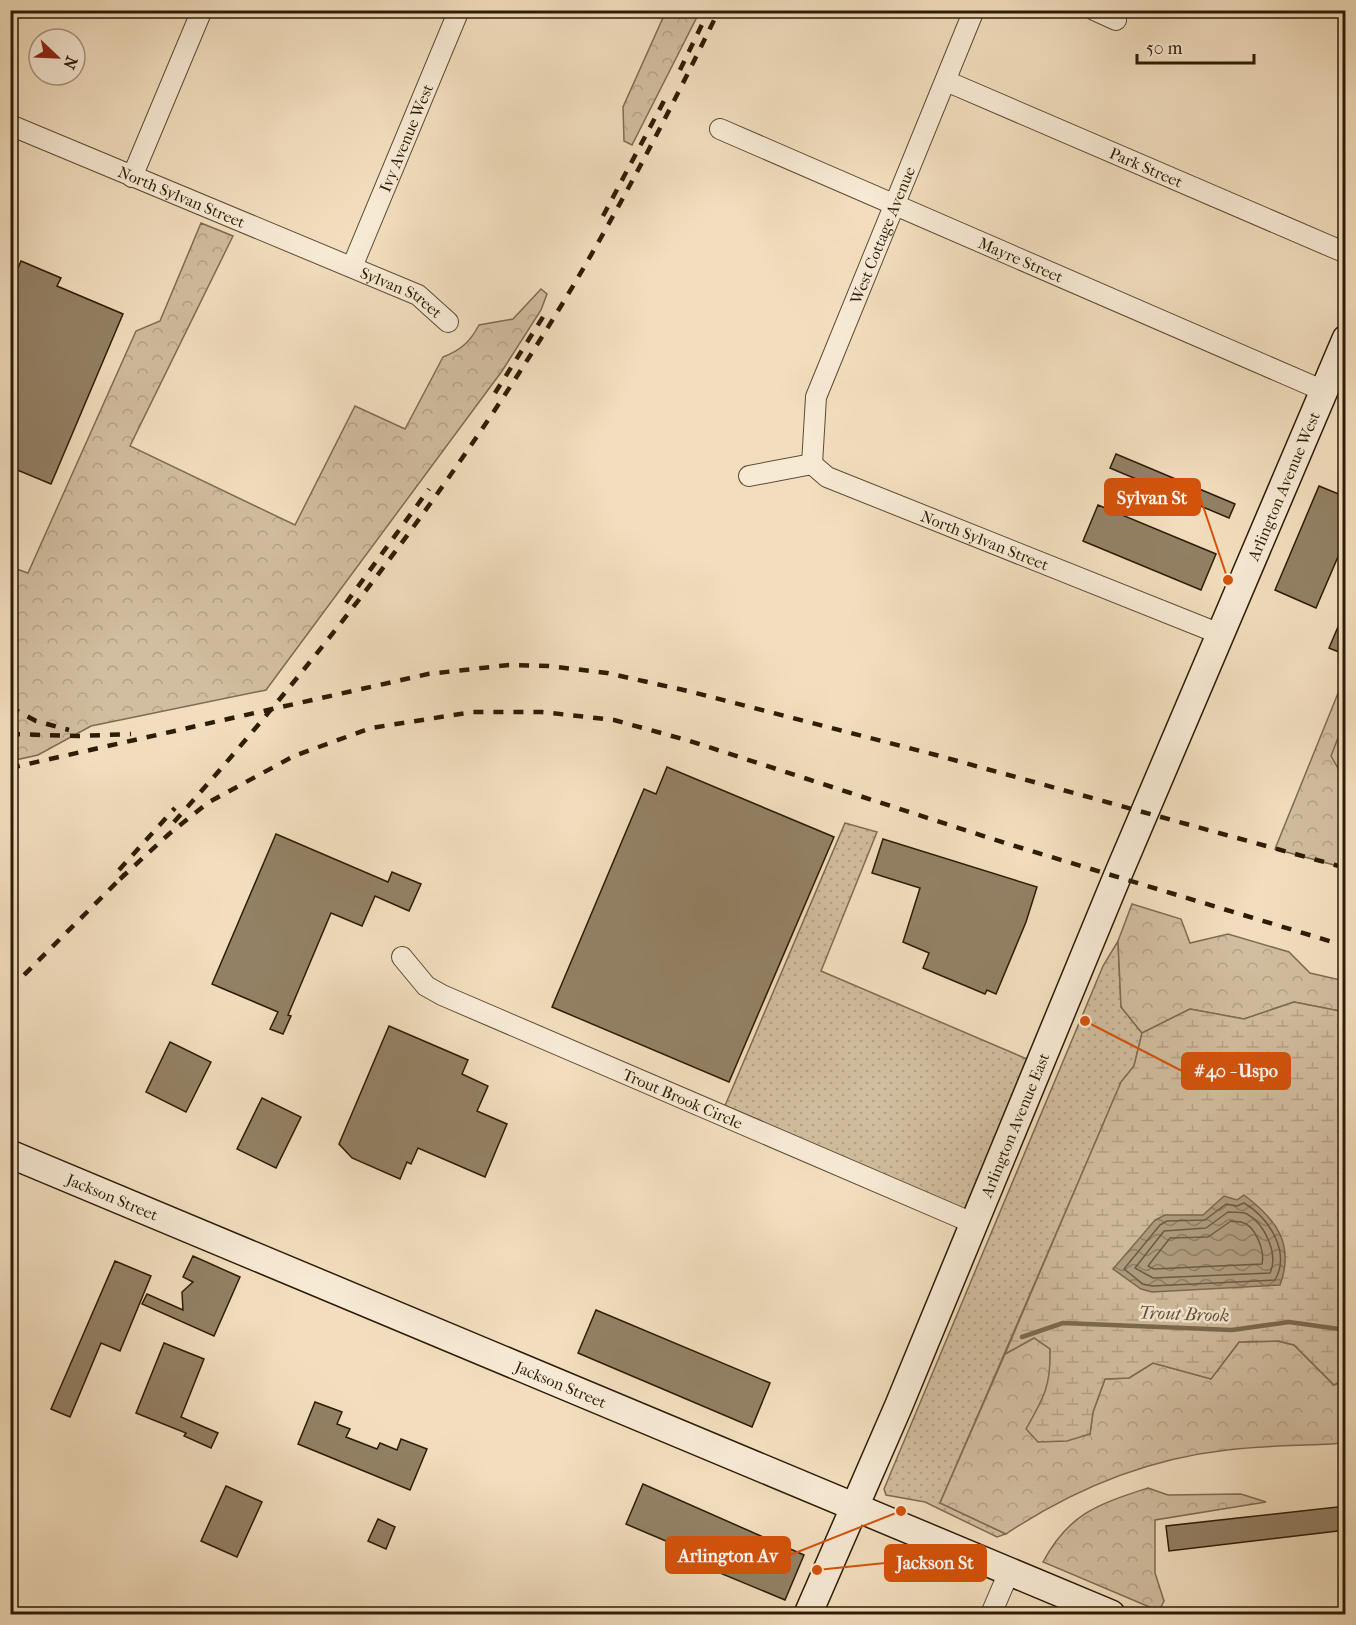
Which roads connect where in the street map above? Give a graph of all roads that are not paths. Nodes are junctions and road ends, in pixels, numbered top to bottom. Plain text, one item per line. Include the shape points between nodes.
1 (202, 10) edge
2 (459, 10) edge
3 (974, 10) edge
4 (1094, 10) edge
5 (1116, 20) dead end
6 (946, 81) junction
7 (10, 125) edge
8 (720, 129) dead end
9 (132, 177) junction
10 (893, 204) junction
11 (1346, 253) edge
12 (352, 267) junction
13 (448, 322) dead end
14 (1346, 339) edge
15 (1324, 391) junction
16 (812, 464) junction
17 (749, 476) dead end
18 (1220, 634) junction
19 (402, 957) dead end
20 (10, 1154) edge
21 (975, 1224) junction
22 (855, 1506) junction
23 (1009, 1572) junction
24 (808, 1614) edge
25 (991, 1614) edge
26 (1111, 1614) edge

1 - 9 street
2 - 12 street, Ivy Avenue West
3 - 6 street, West Cottage Avenue
4 - 5 street
6 - 10 street, West Cottage Avenue
6 - 11 street, Park Street
7 - 9 street, North Sylvan Street
8 - 10 street, Mayre Street
9 - 12 street, North Sylvan Street
10 - 15 street, Mayre Street
10 - 16 street, West Cottage Avenue via 816,397
12 - 13 street, Sylvan Street via 418,295
14 - 15 street, Arlington Avenue West
15 - 18 street, Arlington Avenue West
16 - 17 street
16 - 18 street, North Sylvan Street via 827,477
18 - 21 street, Arlington Avenue East
19 - 21 street, Trout Brook Circle via 419,979 442,995
20 - 22 street, Jackson Street
21 - 22 street, Arlington Avenue East
22 - 23 street, Jackson Street
22 - 24 street, Arlington Avenue East
23 - 25 street
23 - 26 street, Jackson Street

